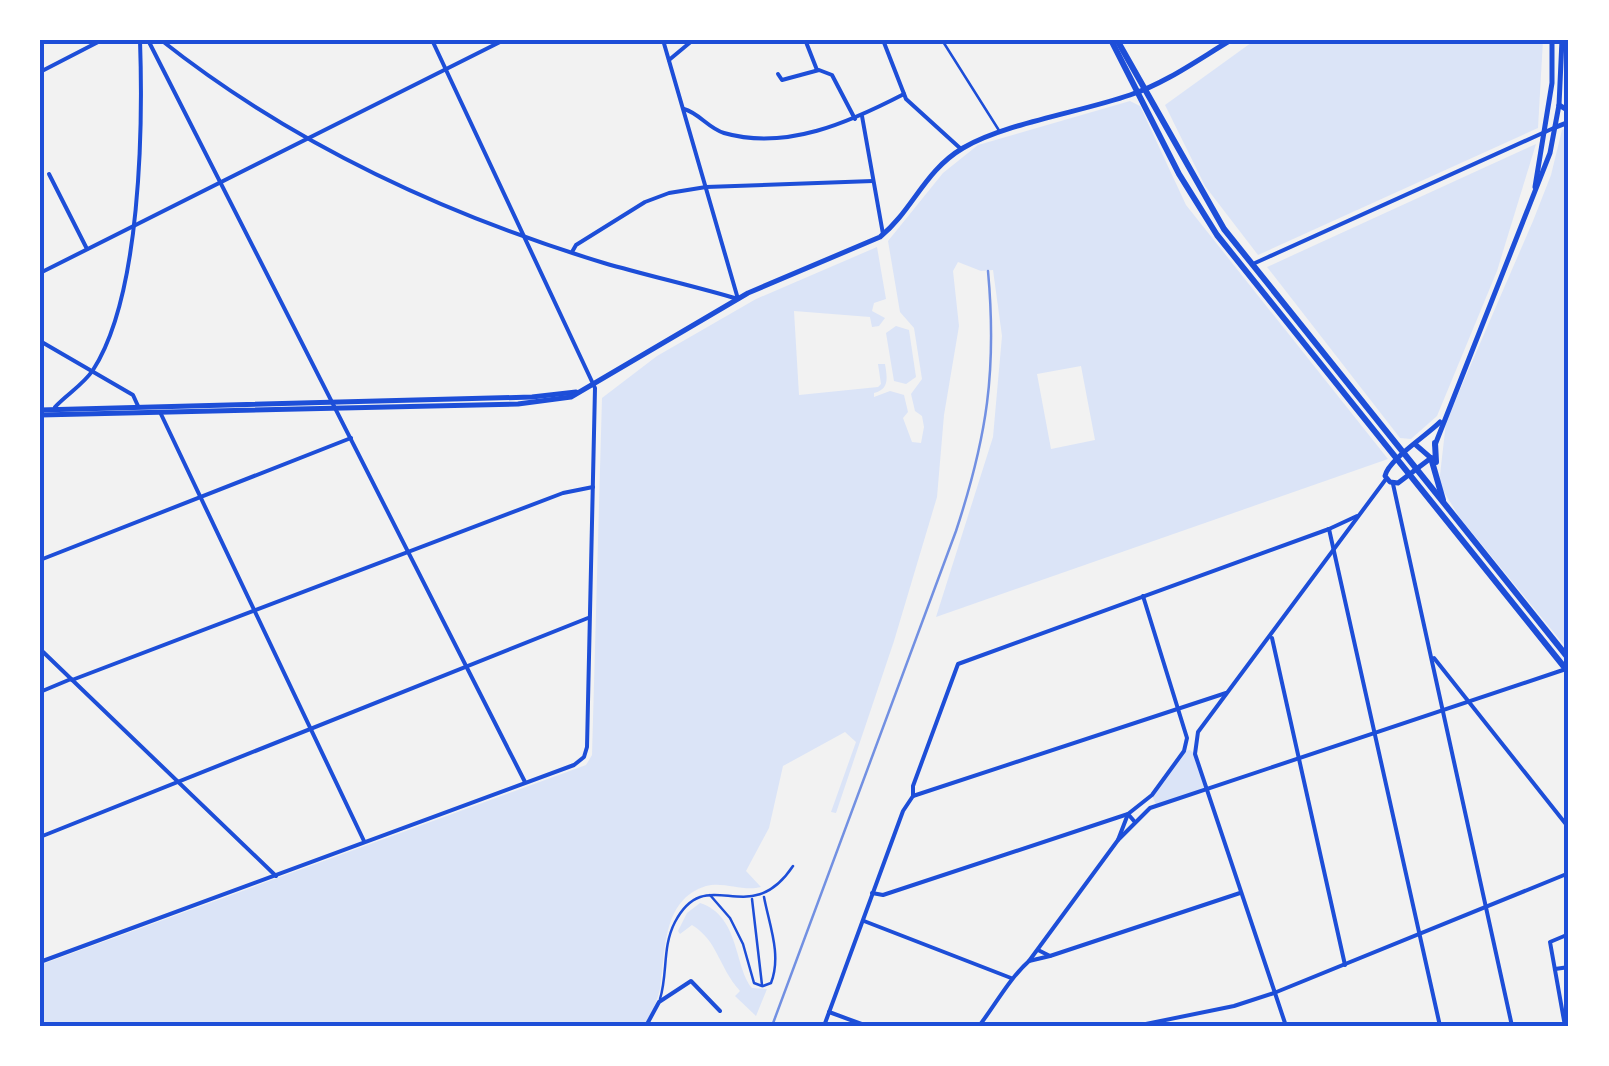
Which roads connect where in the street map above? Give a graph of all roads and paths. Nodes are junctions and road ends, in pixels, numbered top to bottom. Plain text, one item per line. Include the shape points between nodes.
1 (102, 40) edge
2 (140, 40) edge
3 (148, 40) edge
4 (161, 40) edge
5 (432, 40) edge
6 (504, 40) edge
7 (662, 40) edge
8 (694, 40) edge
9 (882, 40) edge
10 (942, 40) edge
11 (1114, 40) edge
12 (1231, 40) edge
13 (1552, 40) edge
14 (1562, 40) edge
15 (806, 42) edge
16 (669, 60) junction
17 (446, 70) junction
18 (817, 70) junction
19 (40, 72) edge
20 (778, 74) dead end
21 (1146, 88) junction
22 (1138, 92) junction
23 (904, 94) junction
24 (1559, 105) junction
25 (684, 109) junction
26 (1569, 112) edge
27 (862, 116) junction
28 (855, 119) junction
29 (1569, 122) edge
30 (1556, 128) junction
31 (1546, 132) junction
32 (1001, 133) junction
33 (308, 138) junction
34 (962, 149) junction
35 (49, 174) dead end
36 (873, 182) junction
37 (220, 183) junction
38 (706, 187) junction
39 (1532, 200) junction
40 (132, 227) junction
41 (882, 234) junction
42 (523, 236) junction
43 (87, 250) junction
44 (572, 252) junction
45 (1251, 264) junction
46 (40, 273) edge
47 (738, 299) junction
48 (40, 341) edge
49 (92, 372) junction
50 (594, 384) junction
51 (138, 406) junction
52 (335, 406) junction
53 (53, 410) junction
54 (159, 410) junction
55 (94, 411) junction
56 (40, 413) edge
57 (1442, 420) junction
58 (350, 438) junction
59 (1435, 444) junction
60 (1416, 445) junction
61 (1400, 456) junction
62 (1431, 458) junction
63 (1414, 473) junction
64 (1436, 478) junction
65 (1390, 481) junction
66 (593, 487) junction
67 (198, 498) junction
68 (1445, 506) junction
69 (1357, 516) junction
70 (1329, 529) junction
71 (1336, 548) junction
72 (408, 553) junction
73 (40, 560) edge
74 (1142, 595) junction
75 (253, 612) junction
76 (590, 618) junction
77 (1271, 636) junction
78 (40, 649) edge
79 (1431, 654) junction
80 (1569, 659) edge
81 (466, 666) junction
82 (1567, 671) edge
83 (72, 679) junction
84 (40, 692) edge
85 (1228, 692) junction
86 (1469, 702) junction
87 (1180, 708) junction
88 (1442, 710) junction
89 (310, 728) junction
90 (1376, 732) junction
91 (1300, 757) junction
92 (178, 782) junction
93 (525, 782) junction
94 (1207, 789) junction
95 (1152, 794) junction
96 (913, 796) junction
97 (1156, 805) junction
98 (1128, 814) junction
99 (1134, 820) junction
100 (1569, 828) edge
101 (40, 837) edge
102 (364, 840) junction
103 (1118, 840) junction
104 (794, 866) dead end
105 (1569, 873) edge
106 (276, 876) junction
107 (872, 893) junction
108 (1240, 893) junction
109 (710, 894) junction
110 (764, 895) junction
111 (752, 898) junction
112 (1486, 907) junction
113 (864, 921) junction
114 (1569, 934) edge
115 (1420, 935) junction
116 (1037, 948) junction
117 (1050, 956) junction
118 (1029, 961) junction
119 (40, 962) edge
120 (1346, 965) junction
121 (1569, 967) edge
122 (1555, 969) junction
123 (1012, 978) junction
124 (762, 986) junction
125 (1274, 993) junction
126 (659, 1002) junction
127 (720, 1011) dead end
128 (828, 1012) junction
129 (646, 1026) edge
130 (824, 1026) edge
131 (867, 1026) edge
132 (979, 1026) edge
133 (1136, 1026) edge
134 (1286, 1026) edge
135 (1440, 1026) edge
136 (1512, 1026) edge
137 (1565, 1026) edge

1 - 19 street
2 - 40 street via 143,111
3 - 37 street
4 - 33 street
5 - 17 street
6 - 17 street
7 - 16 street
8 - 16 street
9 - 23 street
10 - 32 lane
11 - 21 main road
11 - 22 main road
12 - 21 street
13 - 31 street
14 - 24 street
15 - 18 street
16 - 25 street
17 - 33 street
17 - 42 street
18 - 20 street via 782,80
18 - 28 street via 832,75
21 - 22 street
21 - 45 main road via 1211,211
22 - 32 street
22 - 61 main road via 1217,234
23 - 27 street
23 - 34 street
24 - 26 street
24 - 30 street
25 - 28 street via 719,132 752,140
25 - 38 street
27 - 28 street
27 - 36 street
29 - 30 street
30 - 31 street
30 - 39 street
31 - 39 street
31 - 45 street
32 - 34 street
33 - 37 street
33 - 42 street via 427,198
34 - 41 street via 926,178
35 - 43 street
36 - 38 street
36 - 41 street
37 - 40 street
37 - 52 street
38 - 44 street via 646,202
38 - 47 street
39 - 57 street
40 - 43 street
40 - 49 street via 110,334
41 - 47 street
42 - 44 street
42 - 50 street
43 - 46 street
44 - 47 street
45 - 61 main road
47 - 50 street
48 - 49 street
49 - 51 street via 133,395
49 - 53 street
50 - 52 street via 540,402
50 - 66 street
51 - 54 street
51 - 55 street
52 - 54 street
52 - 58 street
53 - 55 street
53 - 56 street
54 - 55 street
54 - 67 street
55 - 56 street
57 - 59 street
57 - 60 street
58 - 67 street
58 - 72 street
59 - 62 street
59 - 64 main road
60 - 61 street
60 - 62 street
61 - 63 main road
61 - 65 street via 1386,468
62 - 63 street
62 - 64 main road
63 - 65 street
63 - 68 main road
63 - 82 main road
64 - 68 main road
65 - 69 street
65 - 79 street
66 - 72 street
66 - 76 street
67 - 73 street
67 - 75 street
68 - 80 main road
69 - 70 street
69 - 71 street
70 - 71 street
70 - 74 street
71 - 77 street
71 - 90 street
72 - 75 street
72 - 81 street
74 - 87 street
74 - 96 street via 958,664
75 - 83 street
75 - 89 street
76 - 81 street
76 - 93 street via 584,758
77 - 85 street
77 - 91 street
78 - 83 street
79 - 86 street
79 - 88 street
81 - 89 street
81 - 93 street
82 - 86 street
83 - 84 street
83 - 92 street
85 - 87 street
85 - 94 street via 1198,732 1195,754
86 - 88 street
86 - 100 street
87 - 95 street via 1184,751
87 - 96 street
88 - 90 street
88 - 112 street
89 - 92 street
89 - 102 street
90 - 91 street
90 - 115 street
91 - 94 street
91 - 120 street
92 - 101 street
92 - 106 street
93 - 102 street
94 - 97 street
94 - 108 street
95 - 97 street
95 - 98 street
96 - 107 street
97 - 99 street
98 - 99 street
98 - 103 street
98 - 107 street via 883,895
99 - 103 street
102 - 106 street
103 - 116 street
104 - 110 lane
105 - 112 street
106 - 119 street
107 - 113 street
108 - 117 street
108 - 125 street
109 - 111 lane
109 - 124 lane via 730,918 754,983
109 - 126 lane via 691,902 675,922
110 - 111 lane
110 - 124 lane via 775,968 771,983
111 - 124 lane
112 - 115 street
112 - 136 street
113 - 123 street
113 - 128 street
114 - 122 street via 1550,942
115 - 120 street
115 - 135 street
116 - 117 street
116 - 118 street
117 - 118 street
118 - 123 street
120 - 125 street
121 - 122 street
122 - 137 street
123 - 132 street
125 - 133 street
125 - 134 street
126 - 127 street via 691,982
126 - 129 street
128 - 130 street
128 - 131 street

